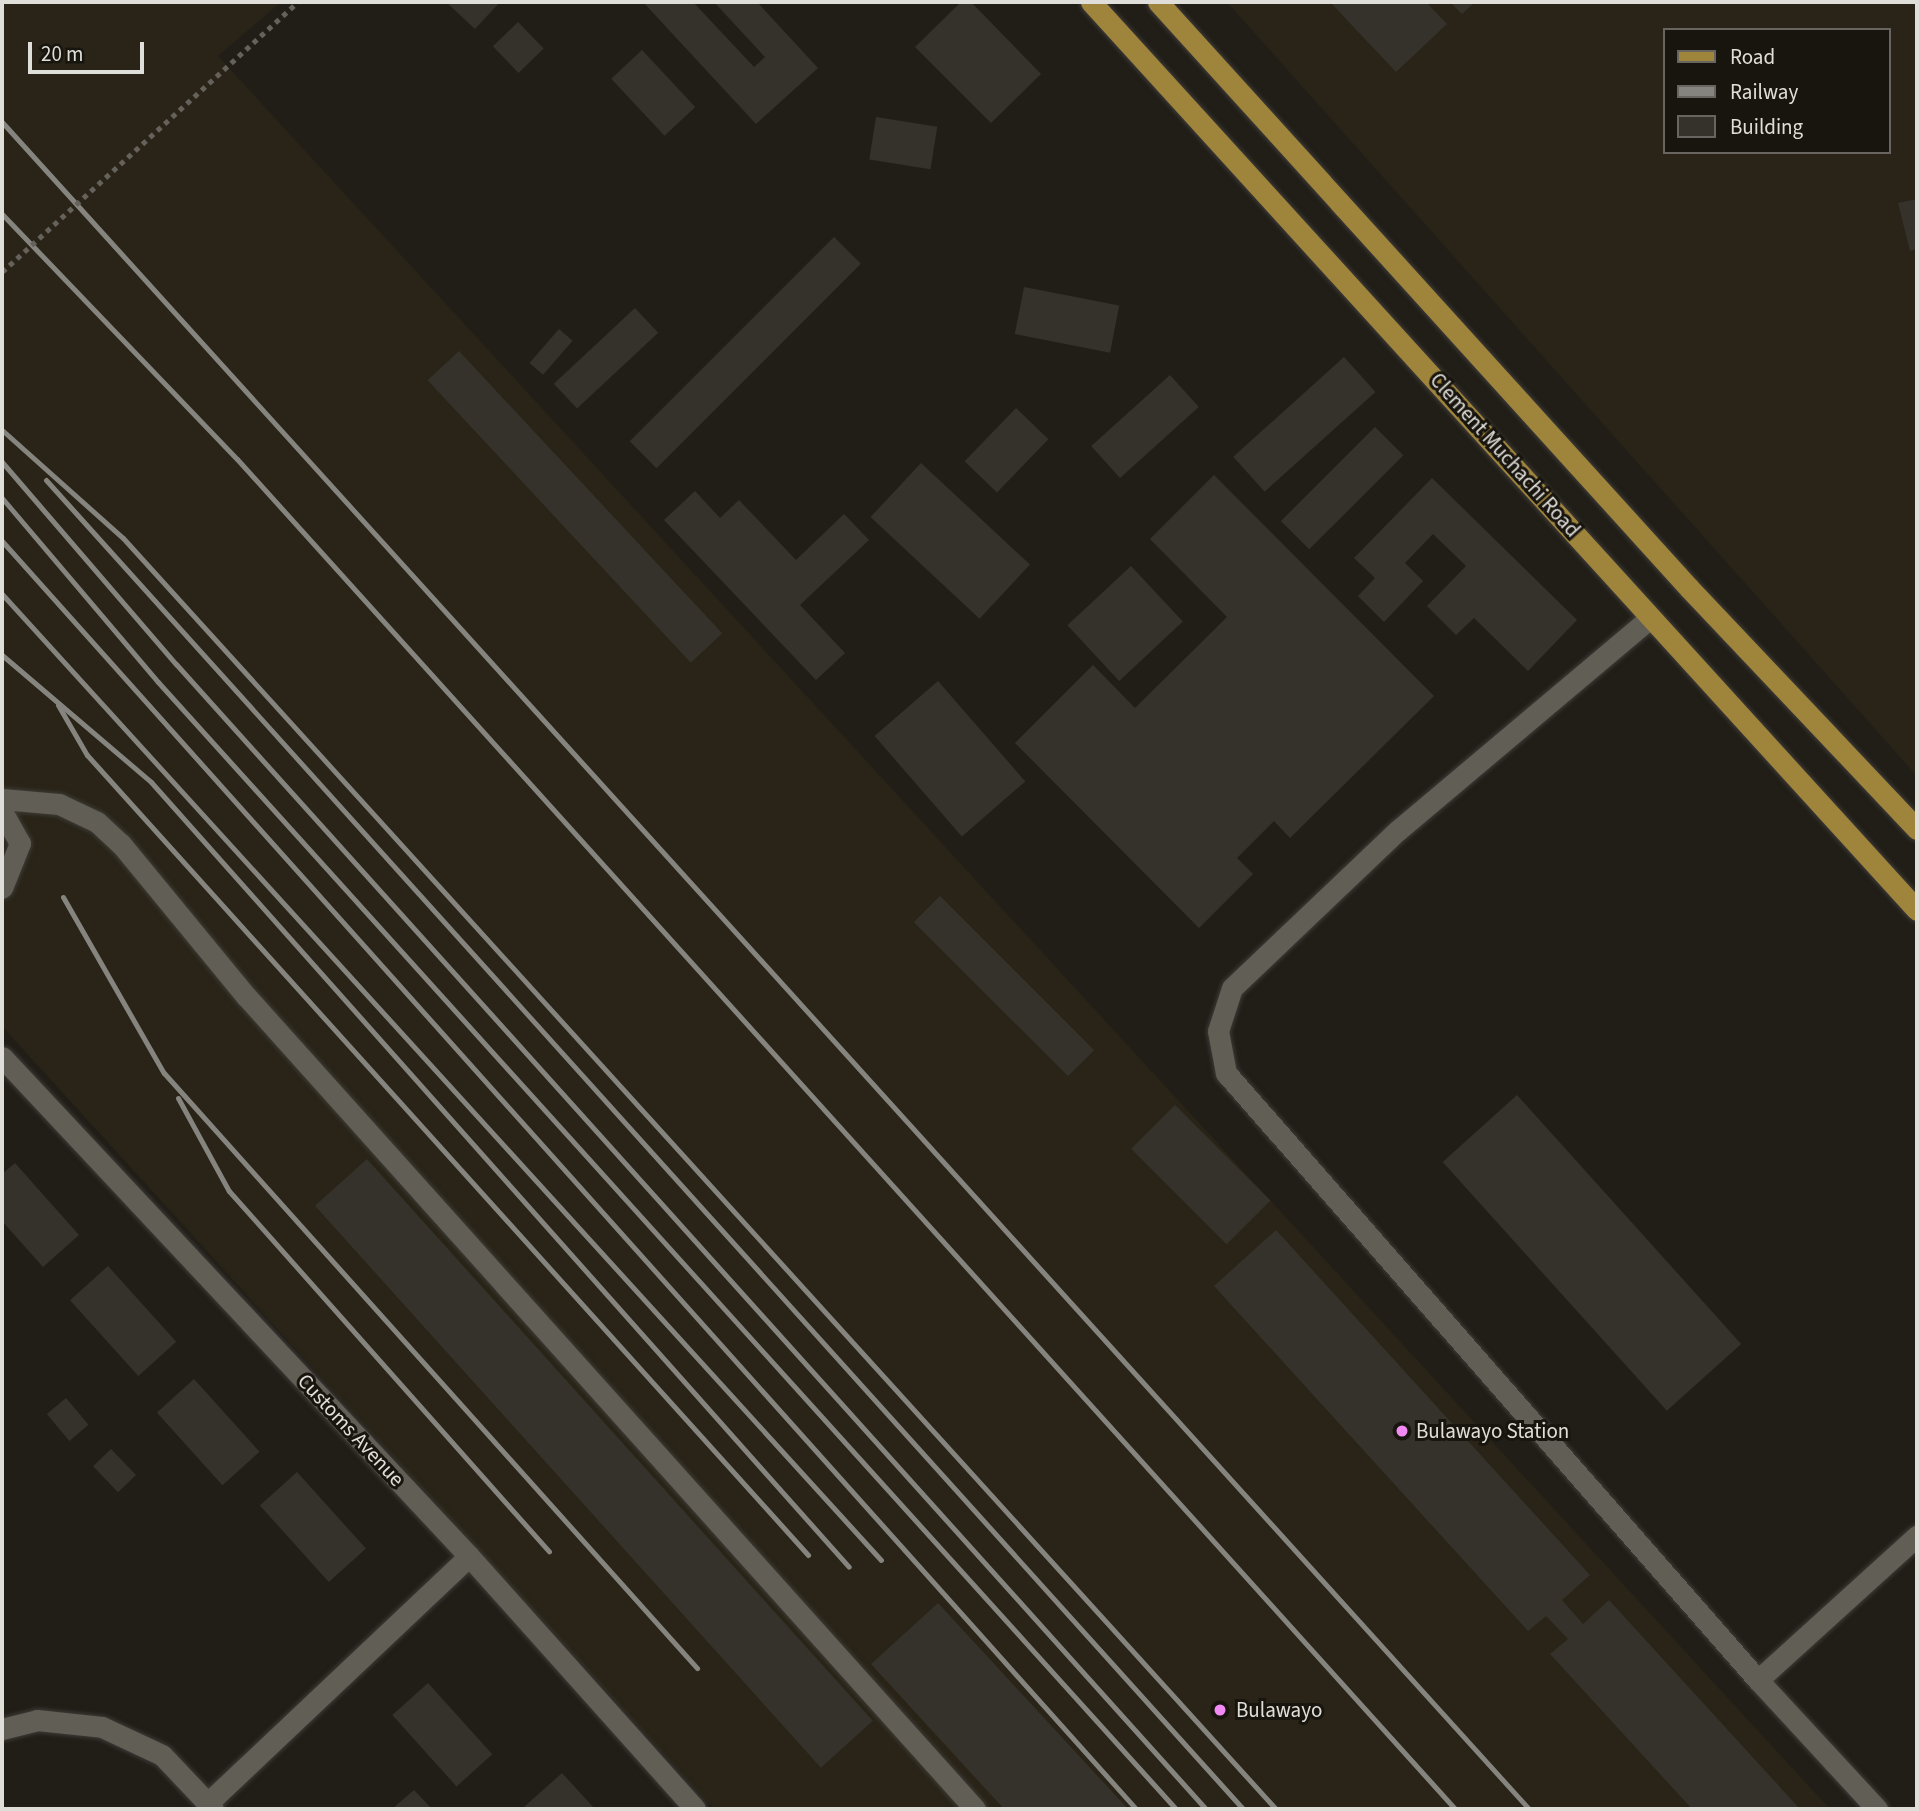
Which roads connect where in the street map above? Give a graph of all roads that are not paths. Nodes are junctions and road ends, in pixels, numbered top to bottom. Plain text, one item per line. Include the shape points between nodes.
1 (1091, 2) edge
2 (1158, 2) edge
3 (1650, 618) junction
4 (2, 799) edge
5 (2, 811) edge
6 (1917, 829) edge
7 (2, 888) edge
8 (1917, 909) edge
9 (2, 1057) edge
10 (1917, 1536) edge
11 (469, 1556) junction
12 (1758, 1679) junction
13 (2, 1729) edge
14 (211, 1806) edge
15 (695, 1809) edge
16 (975, 1809) edge
17 (1877, 1809) edge

1 - 3 main road, Clement Muchachi Road
2 - 6 main road via 1689,589
3 - 8 main road, Clement Muchachi Road
3 - 12 street via 1398,830 1242,979 1233,988 1219,1031 1226,1073
4 - 16 street via 59,804 97,822 121,844 246,996
5 - 7 street via 20,843
9 - 11 street, Customs Avenue
10 - 12 street
11 - 14 street
11 - 15 street, Customs Avenue
12 - 17 street
13 - 14 street via 37,1720 102,1727 162,1755

